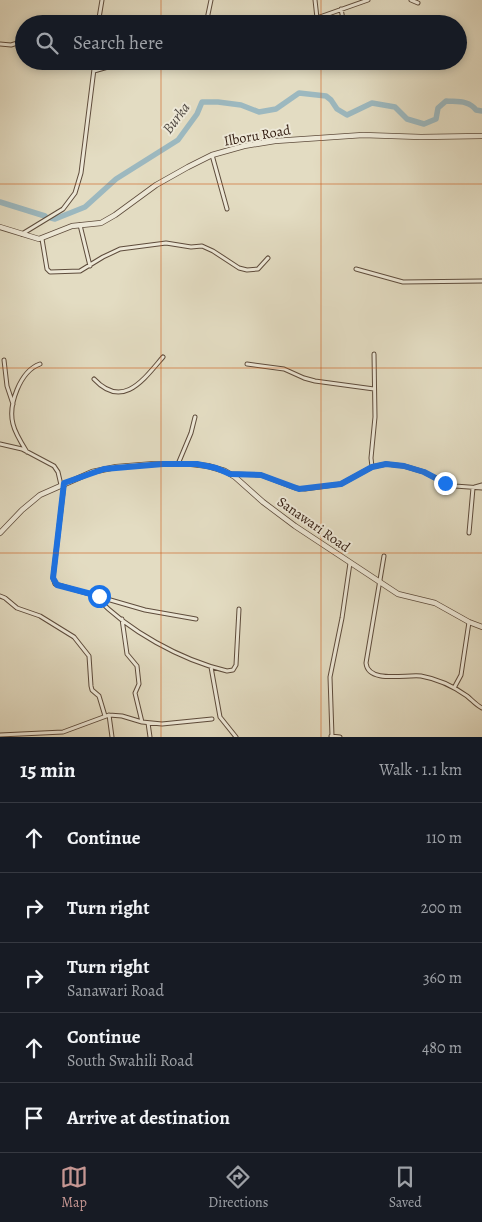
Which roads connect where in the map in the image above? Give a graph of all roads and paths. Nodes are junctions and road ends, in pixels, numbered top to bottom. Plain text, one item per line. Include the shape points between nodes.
1 (102, 0) edge
2 (211, 0) edge
3 (315, 0) edge
4 (368, 0) edge
5 (411, 0) edge
6 (418, 3) dead end
7 (341, 9) junction
8 (99, 15) edge
9 (208, 15) edge
10 (318, 15) edge
11 (326, 15) edge
12 (342, 15) edge
13 (15, 43) edge
14 (0, 44) edge
15 (98, 70) edge
16 (94, 71) joint
17 (482, 136) edge
18 (212, 155) junction
19 (227, 209) dead end
20 (80, 225) junction
21 (0, 227) edge
22 (22, 234) junction
23 (42, 238) junction
24 (268, 258) dead end
25 (90, 266) junction
26 (356, 269) dead end
27 (482, 281) edge
28 (374, 354) dead end
29 (163, 358) dead end
30 (4, 360) dead end
31 (40, 364) dead end
32 (247, 364) dead end
33 (94, 379) dead end
34 (374, 389) junction
35 (13, 405) junction
36 (195, 417) dead end
37 (0, 444) edge
38 (27, 452) junction
39 (178, 464) junction
40 (372, 467) junction
41 (230, 474) junction
42 (62, 484) junction
43 (482, 486) edge
44 (474, 488) junction
45 (0, 533) edge
46 (468, 534) dead end
47 (384, 556) dead end
48 (350, 563) junction
49 (379, 582) junction
50 (0, 596) edge
51 (95, 596) junction
52 (239, 609) dead end
53 (122, 618) junction
54 (196, 619) dead end
55 (469, 622) junction
56 (482, 627) edge
57 (211, 667) junction
58 (454, 688) junction
59 (482, 708) edge
60 (107, 716) junction
61 (212, 719) dead end
62 (142, 722) junction
63 (148, 723) junction
64 (0, 735) edge
65 (30, 735) edge
66 (332, 736) edge
67 (112, 737) edge
68 (150, 737) edge
69 (236, 737) edge
70 (340, 737) edge

1 - 8 street
2 - 9 street
3 - 10 street
4 - 7 street
5 - 6 street
7 - 11 street
7 - 12 street
13 - 14 street
15 - 16 street
16 - 22 street via 81,173 75,193 63,209
17 - 18 street, Ilboru Road via 378,134 291,139
18 - 19 street
18 - 20 street, Ilboru Road via 156,185 107,220
20 - 23 street, Ilboru Road
20 - 25 street
21 - 22 street
22 - 23 street
23 - 25 street via 47,271 80,271
24 - 25 street via 258,269 247,270 202,246 170,243 120,249
26 - 27 street via 403,282
28 - 34 street
29 - 33 street via 139,384 126,390 108,389
30 - 35 street via 6,386
31 - 35 street via 22,378
32 - 34 street via 284,369 315,381
34 - 40 street
35 - 38 street via 13,425
36 - 39 street
37 - 38 street
38 - 42 street via 55,467
39 - 41 street, Sanawari Road via 208,466
39 - 42 street, Sanawari Road via 110,468
40 - 41 street via 341,484 305,489 261,475
40 - 44 street via 386,464 404,466 445,483
41 - 48 street, Sanawari Road via 263,502
42 - 45 street, Sanawari Road via 36,497
42 - 51 street via 54,582
43 - 44 street
44 - 46 street
47 - 49 street
48 - 49 street, Sanawari Road
48 - 66 street via 330,677
49 - 55 street, Sanawari Road via 398,594 435,603
49 - 58 street via 366,663 369,671 392,677 420,676
50 - 60 street via 74,636 89,656 92,690 99,696
51 - 53 street
51 - 54 street via 145,610
52 - 57 street via 234,669 227,671
53 - 57 street via 165,646
53 - 62 street via 127,654 138,666 139,684 135,693
55 - 56 street, Sanawari Road
55 - 58 street via 461,674
57 - 69 street via 220,717
58 - 59 street
60 - 62 street via 122,716
60 - 65 street via 63,732
60 - 67 street
61 - 63 street
62 - 63 street
63 - 68 street
64 - 65 street
66 - 70 street

